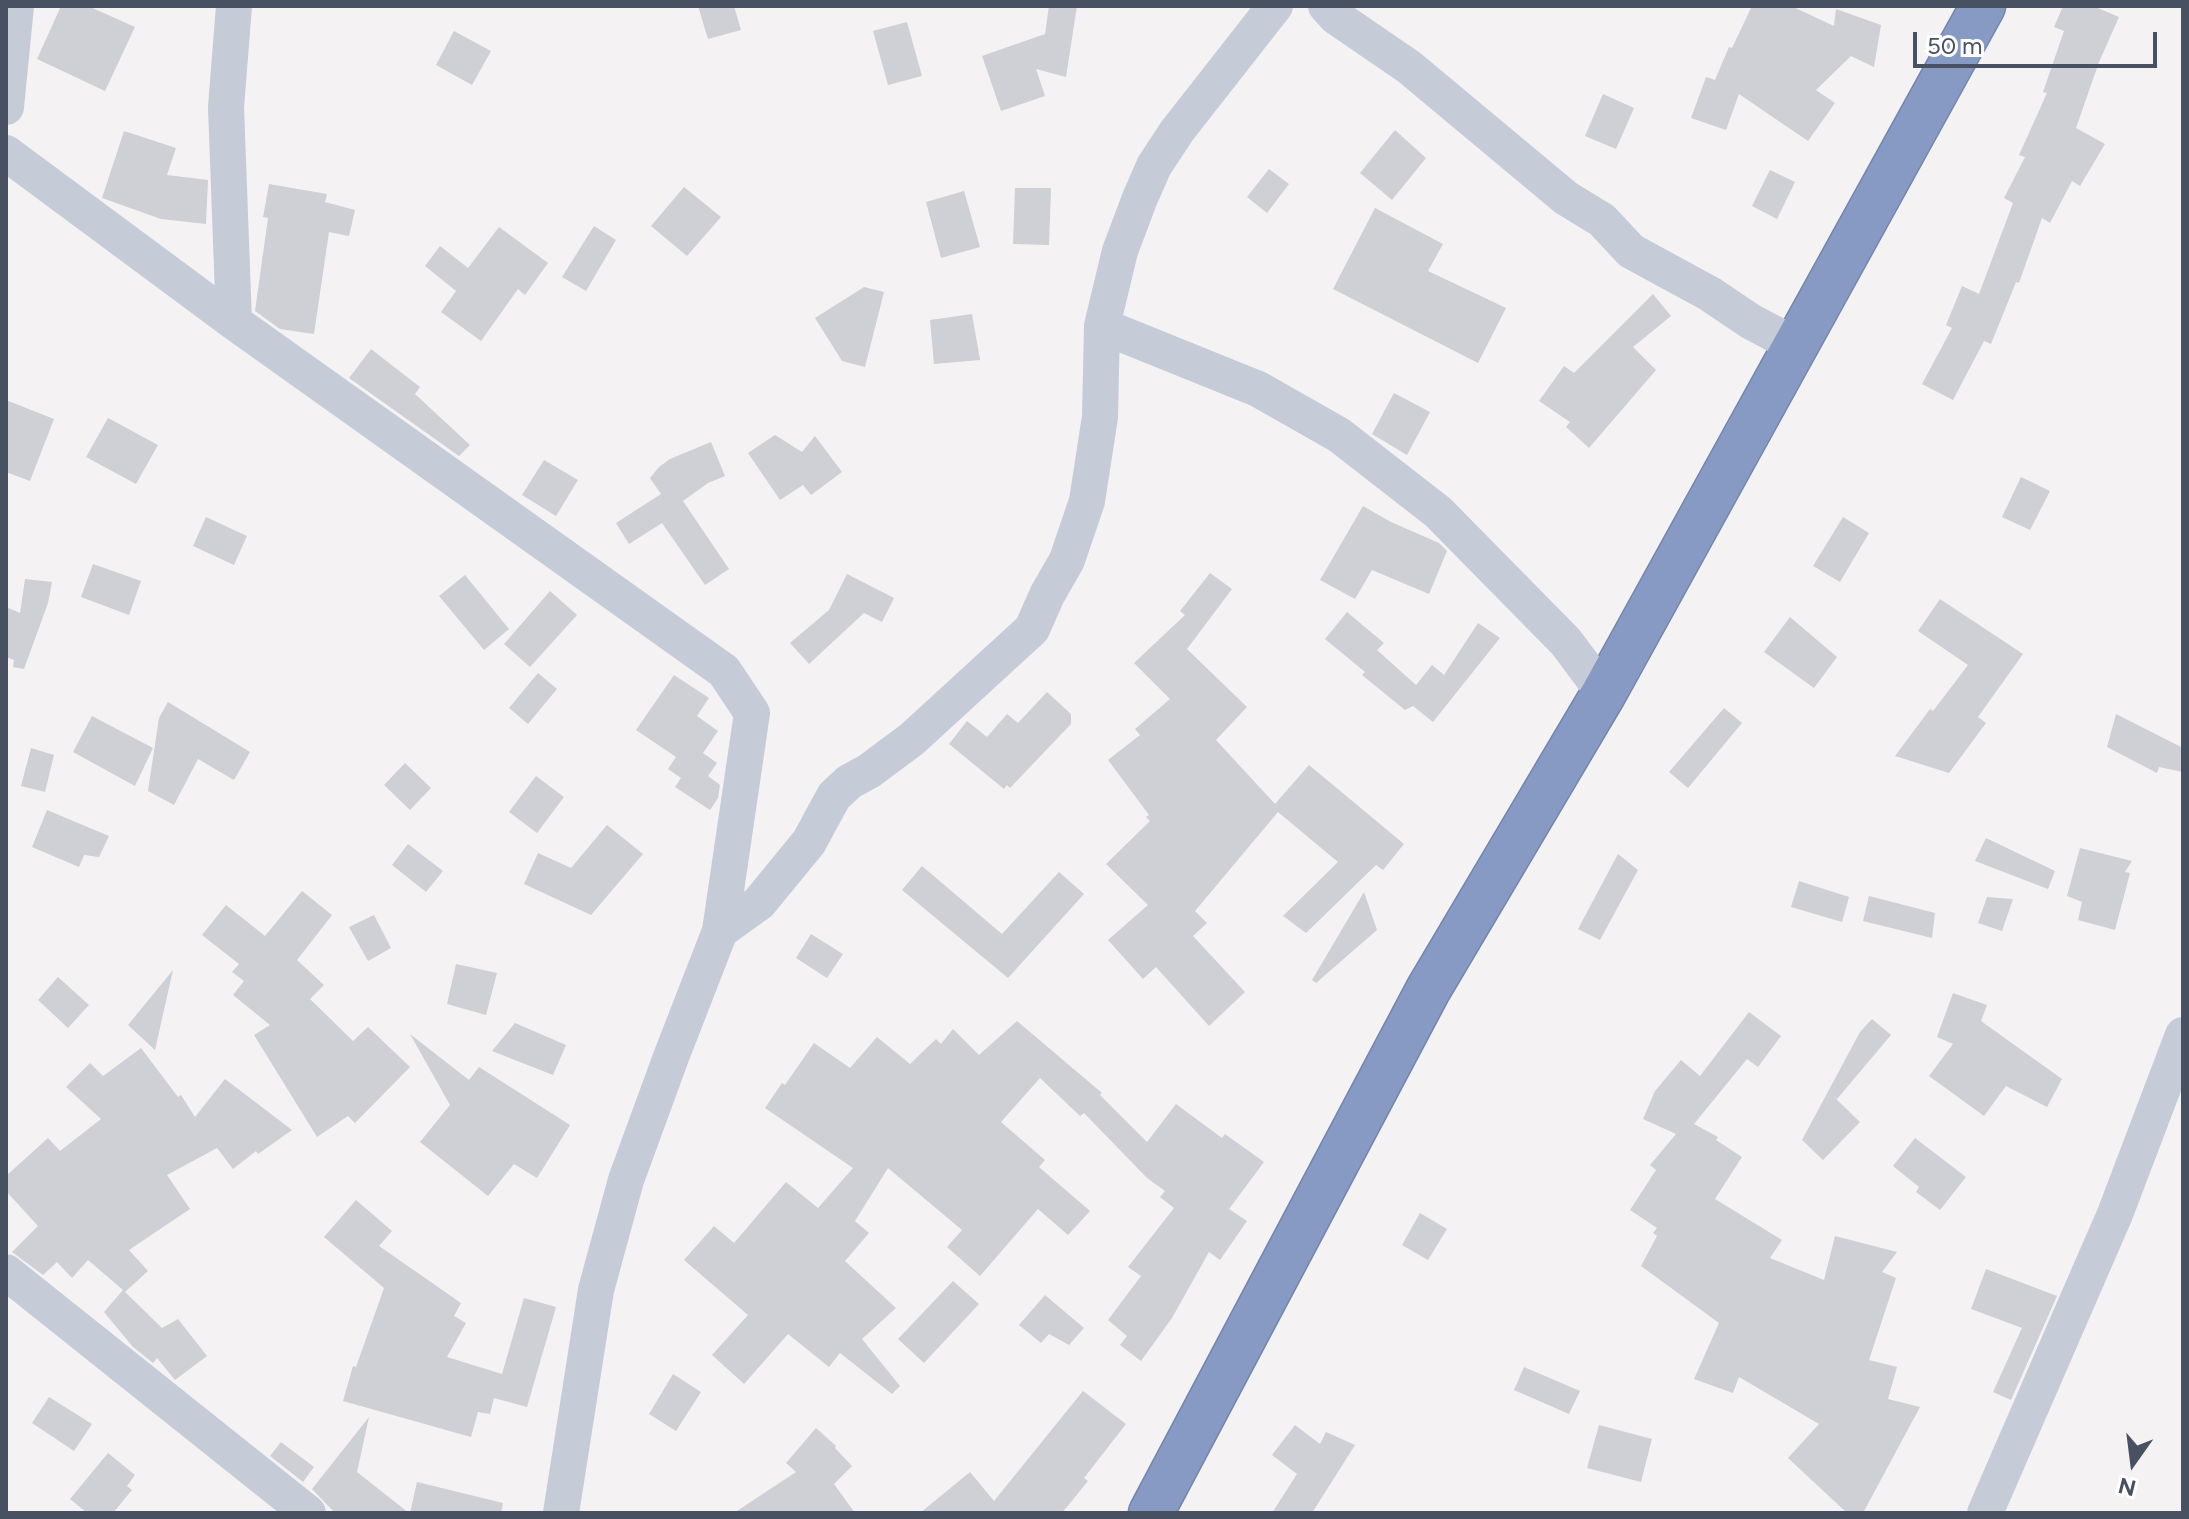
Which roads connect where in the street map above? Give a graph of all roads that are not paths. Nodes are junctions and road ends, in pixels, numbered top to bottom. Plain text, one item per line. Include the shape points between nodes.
1 (16, 6) edge
2 (234, 6) edge
3 (1275, 6) edge
4 (1326, 6) edge
5 (1983, 6) edge
6 (6, 107) edge
7 (6, 153) edge
8 (234, 322) junction
9 (1102, 326) junction
10 (1795, 345) junction
11 (1604, 693) junction
12 (720, 931) junction
13 (2183, 1035) edge
14 (6, 1272) edge
15 (308, 1513) edge
16 (561, 1513) edge
17 (1151, 1513) edge
18 (1985, 1513) edge

1 - 6 street
2 - 8 street via 226,107
3 - 9 street via 1154,166 1120,251
4 - 10 street via 1409,67 1566,198 1589,209 1631,251
5 - 10 highway
7 - 8 street
8 - 12 street via 724,671 752,713
9 - 11 street via 1258,389 1339,435 1438,512 1566,642
9 - 12 street via 1100,417 1087,501 1067,560 1032,629 912,739 834,796 809,842 759,903
10 - 11 highway
11 - 17 highway via 1428,990
12 - 16 street via 626,1180 596,1290
13 - 18 street via 2115,1214
14 - 15 street

